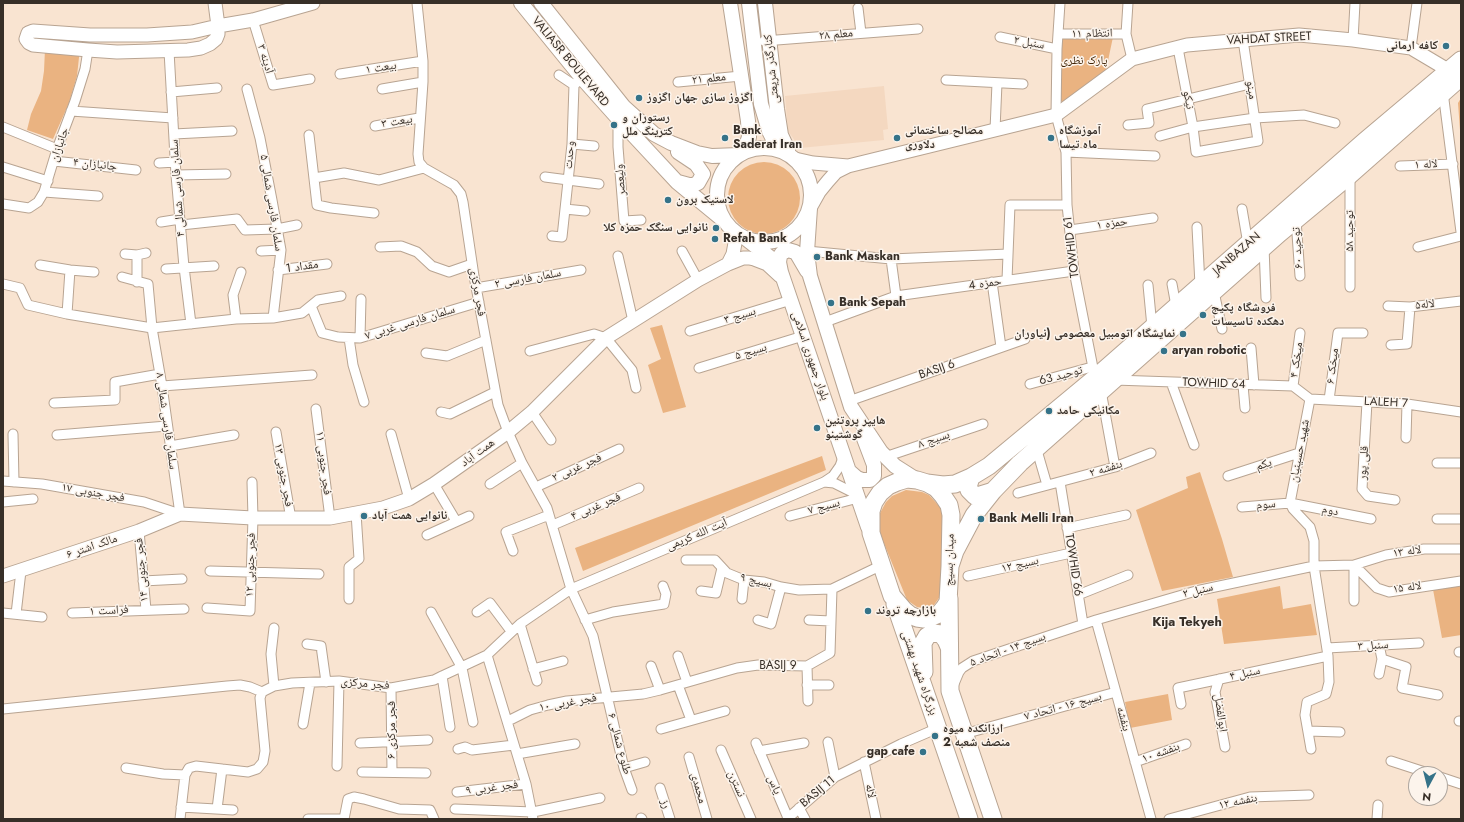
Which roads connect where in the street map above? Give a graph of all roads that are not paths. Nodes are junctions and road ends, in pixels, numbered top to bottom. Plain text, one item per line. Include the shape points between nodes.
1 (215, 3) edge
2 (313, 3) edge
3 (417, 3) edge
4 (521, 3) edge
5 (541, 3) edge
6 (730, 3) edge
7 (749, 3) edge
8 (765, 3) edge
9 (1060, 3) edge
10 (1128, 3) edge
11 (1355, 3) edge
12 (1417, 3) edge
13 (858, 8) dead end
14 (253, 20) junction
15 (218, 26) junction
16 (918, 29) dead end
17 (861, 33) junction
18 (168, 34) junction
19 (1059, 34) junction
20 (1126, 34) junction
21 (90, 35) junction
22 (1000, 37) dead end
23 (1244, 40) junction
24 (1353, 40) junction
25 (769, 41) junction
26 (754, 42) junction
27 (1178, 48) junction
28 (1411, 48) junction
29 (1058, 49) junction
30 (88, 50) junction
31 (169, 51) junction
32 (1132, 59) junction
33 (1461, 60) edge
34 (423, 61) junction
35 (340, 74) dead end
36 (1454, 74) edge
37 (559, 75) dead end
38 (741, 76) junction
39 (310, 79) dead end
40 (946, 80) dead end
41 (578, 81) junction
42 (423, 82) junction
43 (678, 82) dead end
44 (997, 82) junction
45 (1023, 84) dead end
46 (1250, 84) junction
47 (217, 88) dead end
48 (247, 88) dead end
49 (382, 89) dead end
50 (171, 92) junction
51 (1443, 92) junction
52 (1188, 99) junction
53 (761, 104) junction
54 (71, 112) junction
55 (1056, 115) junction
56 (173, 118) junction
57 (420, 118) junction
58 (1255, 118) junction
59 (1334, 123) dead end
60 (623, 124) junction
61 (1128, 125) dead end
62 (375, 126) dead end
63 (3, 127) edge
64 (1193, 127) junction
65 (995, 130) junction
66 (232, 131) dead end
67 (174, 134) junction
68 (654, 134) junction
69 (309, 135) dead end
70 (1160, 136) dead end
71 (572, 144) junction
72 (594, 146) dead end
73 (58, 149) junction
74 (1066, 152) junction
75 (1196, 152) joint
76 (741, 154) junction
77 (791, 156) junction
78 (1155, 156) dead end
79 (54, 161) junction
80 (176, 162) junction
81 (159, 163) dead end
82 (1453, 164) junction
83 (848, 166) junction
84 (1400, 166) dead end
85 (3, 167) edge
86 (424, 168) junction
87 (136, 170) dead end
88 (226, 174) dead end
89 (176, 175) junction
90 (1350, 175) junction
91 (545, 177) dead end
92 (314, 178) junction
93 (48, 181) junction
94 (568, 181) junction
95 (677, 182) junction
96 (600, 184) dead end
97 (44, 192) junction
98 (98, 196) dead end
99 (3, 204) edge
100 (1067, 205) junction
101 (810, 208) junction
102 (565, 209) junction
103 (1242, 209) dead end
104 (585, 211) dead end
105 (374, 213) dead end
106 (1154, 218) dead end
107 (1296, 219) junction
108 (640, 220) dead end
109 (161, 222) dead end
110 (180, 222) junction
111 (297, 225) dead end
112 (1197, 227) dead end
113 (277, 228) junction
114 (734, 230) junction
115 (1070, 230) junction
116 (1461, 232) edge
117 (552, 236) dead end
118 (1461, 236) edge
119 (1256, 245) junction
120 (380, 247) dead end
121 (1418, 248) dead end
122 (281, 250) junction
123 (682, 251) dead end
124 (807, 251) junction
125 (261, 252) dead end
126 (146, 253) dead end
127 (125, 254) dead end
128 (1008, 254) junction
129 (137, 255) junction
130 (618, 256) dead end
131 (891, 259) junction
132 (327, 264) dead end
133 (472, 264) junction
134 (728, 264) junction
135 (40, 265) dead end
136 (214, 266) dead end
137 (184, 267) junction
138 (166, 269) dead end
139 (70, 270) junction
140 (278, 270) junction
141 (581, 270) dead end
142 (1074, 271) junction
143 (94, 272) dead end
144 (241, 272) dead end
145 (810, 276) junction
146 (1300, 276) dead end
147 (122, 277) dead end
148 (783, 277) junction
149 (698, 280) junction
150 (1007, 280) junction
151 (137, 282) junction
152 (992, 282) junction
153 (3, 284) edge
154 (1172, 284) dead end
155 (1148, 285) dead end
156 (1350, 287) dead end
157 (476, 288) junction
158 (1207, 288) junction
159 (341, 296) dead end
160 (896, 296) junction
161 (361, 298) dead end
162 (1266, 298) dead end
163 (791, 300) junction
164 (1461, 301) edge
165 (479, 302) junction
166 (311, 306) junction
167 (1176, 306) junction
168 (1388, 306) dead end
169 (1410, 306) junction
170 (67, 314) junction
171 (273, 318) junction
172 (236, 319) junction
173 (633, 321) junction
174 (825, 322) junction
175 (191, 324) junction
176 (1152, 327) junction
177 (152, 328) junction
178 (1222, 329) dead end
179 (690, 331) dead end
180 (1300, 333) dead end
181 (1363, 334) dead end
182 (803, 336) junction
183 (349, 338) junction
184 (360, 338) junction
185 (606, 338) junction
186 (1025, 339) dead end
187 (486, 340) junction
188 (1392, 345) dead end
189 (1001, 347) junction
190 (1251, 348) dead end
191 (530, 351) dead end
192 (426, 353) dead end
193 (699, 368) dead end
194 (160, 374) junction
195 (312, 375) dead end
196 (1101, 379) junction
197 (1171, 382) junction
198 (1030, 384) dead end
199 (1244, 385) junction
200 (1254, 385) junction
201 (162, 386) junction
202 (1293, 386) junction
203 (636, 388) dead end
204 (496, 392) junction
205 (1310, 399) junction
206 (1329, 400) junction
207 (364, 402) dead end
208 (1367, 402) junction
209 (54, 403) dead end
210 (850, 404) junction
211 (1407, 404) junction
212 (1245, 408) dead end
213 (316, 409) dead end
214 (440, 412) dead end
215 (532, 412) junction
216 (1461, 412) edge
217 (984, 424) dead end
218 (167, 426) junction
219 (276, 432) dead end
220 (508, 432) junction
221 (13, 434) dead end
222 (391, 434) dead end
223 (57, 435) dead end
224 (234, 435) dead end
225 (1406, 438) dead end
226 (551, 440) dead end
227 (1194, 445) dead end
228 (170, 446) junction
229 (1036, 447) junction
230 (619, 449) dead end
231 (1151, 453) dead end
232 (1300, 453) junction
233 (844, 455) junction
234 (886, 457) junction
235 (522, 463) junction
236 (1437, 463) dead end
237 (1461, 464) edge
238 (1115, 468) junction
239 (850, 471) junction
240 (1228, 476) dead end
241 (971, 477) junction
242 (3, 481) edge
243 (922, 481) junction
244 (14, 482) junction
245 (252, 482) dead end
246 (824, 482) junction
247 (1060, 482) junction
248 (434, 484) junction
249 (490, 484) dead end
250 (1047, 485) junction
251 (536, 487) junction
252 (639, 488) dead end
253 (993, 491) junction
254 (1018, 493) dead end
255 (858, 497) junction
256 (33, 499) dead end
257 (409, 499) junction
258 (1395, 500) dead end
259 (3, 502) edge
260 (1290, 503) junction
261 (1242, 507) dead end
262 (180, 514) junction
263 (356, 514) junction
264 (1126, 515) dead end
265 (469, 516) dead end
266 (549, 516) junction
267 (790, 516) dead end
268 (253, 518) junction
269 (330, 518) junction
270 (291, 519) junction
271 (1371, 519) dead end
272 (1437, 519) dead end
273 (1461, 519) edge
274 (456, 521) junction
275 (552, 525) junction
276 (1068, 528) junction
277 (139, 531) junction
278 (870, 533) junction
279 (427, 535) dead end
280 (1461, 549) edge
281 (514, 551) dead end
282 (1072, 553) junction
283 (686, 560) dead end
284 (882, 565) junction
285 (1354, 565) junction
286 (950, 566) junction
287 (1314, 566) junction
288 (722, 568) junction
289 (21, 571) junction
290 (210, 571) dead end
291 (251, 572) junction
292 (319, 574) dead end
293 (1128, 575) dead end
294 (3, 576) edge
295 (968, 576) dead end
296 (182, 579) dead end
297 (744, 580) junction
298 (1461, 580) edge
299 (143, 581) junction
300 (663, 586) dead end
301 (781, 587) junction
302 (571, 588) junction
303 (832, 589) junction
304 (701, 591) dead end
305 (949, 594) junction
306 (1078, 595) junction
307 (892, 596) junction
308 (349, 598) dead end
309 (742, 599) dead end
310 (1354, 601) dead end
311 (207, 608) dead end
312 (184, 609) dead end
313 (146, 610) junction
314 (431, 612) dead end
315 (477, 612) dead end
316 (3, 613) edge
317 (72, 613) dead end
318 (16, 614) junction
319 (42, 617) dead end
320 (585, 620) junction
321 (758, 620) dead end
322 (809, 620) dead end
323 (831, 620) junction
324 (1096, 620) junction
325 (520, 624) junction
326 (1083, 624) junction
327 (274, 628) dead end
328 (511, 631) junction
329 (1419, 643) dead end
330 (307, 644) dead end
331 (1379, 645) junction
332 (949, 647) junction
333 (1327, 652) junction
334 (487, 655) junction
335 (678, 656) dead end
336 (1382, 659) junction
337 (563, 661) dead end
338 (651, 666) dead end
339 (807, 666) junction
340 (462, 668) junction
341 (533, 669) junction
342 (1380, 674) dead end
343 (442, 676) junction
344 (1219, 679) junction
345 (339, 681) junction
346 (326, 682) junction
347 (537, 682) dead end
348 (310, 683) junction
349 (682, 683) junction
350 (807, 685) junction
351 (830, 685) dead end
352 (274, 686) junction
353 (391, 688) junction
354 (660, 690) junction
355 (262, 692) junction
356 (1116, 692) junction
357 (1438, 695) dead end
358 (927, 696) junction
359 (952, 696) junction
360 (607, 697) junction
361 (808, 700) dead end
362 (1181, 704) dead end
363 (3, 709) edge
364 (725, 711) dead end
365 (691, 720) junction
366 (508, 721) junction
367 (473, 722) dead end
368 (303, 724) dead end
369 (450, 727) dead end
370 (938, 728) junction
371 (661, 729) dead end
372 (1308, 731) junction
373 (1340, 732) dead end
374 (964, 734) junction
375 (428, 740) dead end
376 (360, 742) dead end
377 (392, 742) junction
378 (828, 742) dead end
379 (804, 743) dead end
380 (575, 744) dead end
381 (1186, 744) dead end
382 (514, 745) junction
383 (1225, 747) dead end
384 (458, 749) dead end
385 (1311, 749) dead end
386 (721, 750) dead end
387 (518, 754) junction
388 (689, 756) dead end
389 (1391, 761) dead end
390 (645, 762) dead end
391 (864, 762) junction
392 (1135, 762) junction
393 (337, 766) dead end
394 (1408, 767) edge
395 (126, 768) dead end
396 (624, 768) junction
397 (222, 769) junction
398 (362, 772) dead end
399 (392, 772) junction
400 (426, 773) dead end
401 (185, 775) junction
402 (835, 777) junction
403 (1448, 780) edge
404 (526, 784) junction
405 (1461, 784) edge
406 (660, 788) dead end
407 (632, 790) dead end
408 (457, 792) dead end
409 (1309, 795) dead end
410 (600, 798) dead end
411 (1378, 805) dead end
412 (181, 807) junction
413 (799, 808) junction
414 (217, 809) junction
415 (233, 810) dead end
416 (455, 810) dead end
417 (533, 816) edge
418 (180, 819) edge
419 (308, 819) edge
420 (341, 819) edge
421 (344, 819) edge
422 (434, 819) edge
423 (670, 819) edge
424 (707, 819) edge
425 (752, 819) edge
426 (787, 819) edge
427 (805, 819) edge
428 (876, 819) edge
429 (969, 819) edge
430 (993, 819) edge
431 (1151, 819) edge
432 (1169, 819) edge
433 (1377, 819) edge

1 - 15 main road
2 - 14 main road
3 - 34 street
4 - 41 main road, VALIASR BOULEVARD
5 - 68 main road via 624,107
6 - 38 main road
7 - 26 main road
8 - 25 main road, کنارگذر شریعتی
9 - 19 street, TOWHID 61
10 - 20 street
11 - 24 street
12 - 28 street
13 - 17 street
14 - 15 main road
14 - 39 street, آدینه ۳ via 273,85
15 - 18 main road
15 - 31 main road via 218,34 210,44 194,49
16 - 17 street, معلم ۲۸
17 - 25 street, معلم ۲۸
18 - 21 main road
18 - 31 main road
19 - 20 street, انتظام ۱۱
19 - 29 street, TOWHID 61
20 - 32 street
21 - 30 main road
21 - 30 main road via 33,31 26,37 27,42 33,45
22 - 29 street, سنبل ۲
23 - 24 main road, VAHDAT STREET via 1299,35
23 - 27 main road, VAHDAT STREET
23 - 46 street, مینو
24 - 28 main road, VAHDAT STREET
25 - 26 street, معلم ۲۸
25 - 77 main road, کنارگذر شریعتی via 781,134
26 - 53 main road
27 - 32 main road, VAHDAT STREET
27 - 52 street, نیکو
28 - 36 main road, VAHDAT STREET
29 - 55 street, TOWHID 61
30 - 31 main road
30 - 54 street, جانبازان via 85,69
31 - 50 street, سلمان فارسی شمالی ۴
32 - 55 main road
33 - 36 highway, JANBAZAN
34 - 35 street, بیعت ۱
34 - 42 street
36 - 51 highway, JANBAZAN
36 - 119 highway, JANBAZAN via 1365,141
37 - 41 street
38 - 43 street, معلم ۲۱
38 - 76 main road via 749,130 748,142
40 - 44 street
41 - 60 main road, VALIASR BOULEVARD
41 - 71 street, وحدت
42 - 49 street
42 - 57 street
44 - 45 street
44 - 65 street
46 - 52 street
46 - 58 street, مینو
47 - 50 street
48 - 113 street, سلمان فارسی شمالی ۵ via 260,138
50 - 56 street, سلمان فارسی شمالی ۴
51 - 82 street
51 - 90 highway, JANBAZAN
52 - 61 street via 1147,110 1149,123
52 - 64 street, نیکو
53 - 76 main road via 754,136 749,147
53 - 77 main road via 769,131
54 - 56 street
54 - 73 street, جانبازان
55 - 65 main road
55 - 74 street, TOWHID 61
56 - 67 street, سلمان فارسی شمالی ۴
57 - 62 street, بیعت ۳
57 - 86 street via 418,154 419,162
58 - 59 street via 1304,115
58 - 64 street
58 - 75 street, مینو via 1258,141
60 - 95 main road, VALIASR BOULEVARD
60 - 108 street, ولیعصر via 618,129 618,147 624,221
63 - 73 street
64 - 70 street
64 - 75 street, نیکو
65 - 83 main road
66 - 67 street
67 - 80 street, سلمان فارسی شمالی ۴
68 - 76 main road via 697,154
68 - 95 main road via 696,164 702,174 698,183 693,185
69 - 92 street
71 - 72 street
71 - 94 street, وحدت
73 - 79 street, جانبازان
74 - 78 street
74 - 100 street, TOWHID 61
76 - 77 main road via 765,148 782,151
76 - 114 main road via 727,166 719,181 717,195 718,208
77 - 83 main road via 813,163
77 - 101 main road via 800,164 811,183
79 - 87 street, جانبازان ۴
79 - 93 street, جانبازان
80 - 81 street
80 - 89 street, سلمان فارسی شمالی ۴
82 - 84 street, لاله ۱
82 - 116 street
83 - 101 main road via 836,172 819,192
85 - 93 street
86 - 92 street via 379,180 344,173
86 - 133 street, فجر مرکزی via 454,185 460,194
88 - 89 street
89 - 110 street, سلمان فارسی شمالی ۴
90 - 107 highway, JANBAZAN
90 - 156 street, توحید ۵۸
91 - 94 street
92 - 105 street via 317,205
93 - 97 street, جانبازان
94 - 96 street
94 - 102 street, وحدت
95 - 114 main road, VALIASR BOULEVARD
97 - 98 street
97 - 99 street, جانبازان via 38,202 29,208
100 - 115 street, TOWHID 61
100 - 128 street via 1010,205
101 - 114 main road via 796,231 772,242 758,242
101 - 124 main road, بلوار جمهوری اسلامی
102 - 104 street
102 - 117 street, وحدت via 562,237
103 - 119 street
106 - 115 street, حمزه ۱
107 - 119 highway, JANBAZAN
107 - 146 street, توحید ۶۰
109 - 110 street
110 - 113 street via 237,219 245,230
110 - 137 street, سلمان فارسی شمالی ۴
111 - 113 street
112 - 158 street
113 - 122 street, سلمان فارسی شمالی ۵
114 - 134 main road via 735,243
114 - 148 main road, بلوار جمهوری اسلامی via 772,259
115 - 142 street, TOWHID 61
118 - 121 street
119 - 158 highway, JANBAZAN
119 - 162 street
120 - 133 street via 400,246 417,252 432,266 449,272
122 - 125 street
122 - 140 street, سلمان فارسی شمالی ۵
123 - 149 street
124 - 131 street
124 - 145 main road, بلوار جمهوری اسلامی
126 - 129 street
127 - 129 street
128 - 131 street
128 - 150 street
129 - 151 street
130 - 173 street
131 - 160 street
132 - 140 street, مقداد 1
133 - 157 street, فجر مرکزی
134 - 148 main road, همت آباد via 743,258 754,259
134 - 149 main road, همت آباد
135 - 139 street
136 - 137 street
137 - 138 street
137 - 175 street, سلمان فارسی شمالی ۴
139 - 143 street
139 - 170 street
140 - 171 street, سلمان فارسی شمالی ۵
141 - 157 street, سلمان فارسی ۲
142 - 150 street, حمزه 4
142 - 196 street, TOWHID 61
144 - 172 street via 233,295
145 - 148 main road via 797,254 785,251 779,262
145 - 174 main road, بلوار جمهوری اسلامی
147 - 151 street
148 - 163 main road, بلوار جمهوری اسلامی
149 - 173 main road, همت آباد
150 - 152 street, حمزه 4
151 - 177 street, سلمان فارسی شمالی ۸ via 148,284
152 - 160 street, حمزه 4
152 - 189 street
153 - 170 street via 20,288 28,305
154 - 167 street
155 - 176 street
157 - 165 street, فجر مرکزی
158 - 167 highway, JANBAZAN
158 - 178 street
158 - 196 highway, JANBAZAN
159 - 166 street via 318,300
160 - 174 street, حمزه 4
161 - 184 street
163 - 179 street, بسیج ۳
163 - 182 main road, بلوار جمهوری اسلامی
164 - 169 street, لاله۵
165 - 184 street, سلمان فارسی غربی ۷
165 - 187 street, فجر مرکزی
166 - 171 street via 302,313
166 - 183 street, سلمان فارسی غربی ۷ via 322,333 338,338
167 - 176 highway, JANBAZAN
168 - 169 street, لاله۵
169 - 188 street via 1407,344
170 - 177 street
171 - 172 street
172 - 175 street
173 - 185 main road, همت آباد
174 - 210 main road, بلوار جمهوری اسلامی
175 - 177 street
176 - 196 highway, JANBAZAN
177 - 194 street, سلمان فارسی شمالی ۸
180 - 202 street, میخک ۴
181 - 206 street, میخک ۶ via 1338,333
182 - 193 street, بسیج ۵
182 - 233 main road, بلوار جمهوری اسلامی
183 - 184 street, سلمان فارسی غربی ۷
183 - 207 street via 353,365
185 - 191 street via 594,334
185 - 203 street via 632,370
185 - 215 main road, همت آباد
186 - 189 street, BASIJ 6
187 - 192 street via 447,356
187 - 204 street, فجر مرکزی
189 - 210 street, BASIJ 6
190 - 200 street
194 - 201 street, سلمان فارسی شمالی ۸
194 - 209 street via 115,382 116,400
195 - 201 street
196 - 197 street, TOWHID 64
196 - 198 street, توحید 63
196 - 229 highway, JANBAZAN
196 - 238 street, TOWHID 61
196 - 241 highway, JANBAZAN via 989,466
197 - 199 street, TOWHID 64
197 - 227 street
199 - 200 street, TOWHID 64
199 - 212 street
200 - 202 street, TOWHID 64
201 - 218 street, سلمان فارسی شمالی ۸
202 - 205 street
204 - 214 street via 450,414
204 - 220 street, فجر مرکزی
205 - 206 street, LALEH 7
205 - 232 street, شهید حسینیان
206 - 208 street, LALEH 7
208 - 211 street, LALEH 7
208 - 258 street, قلی پور via 1362,489 1368,496
210 - 234 main road, بلوار جمهوری اسلامی
210 - 239 main road via 875,472 872,478 867,480 857,478
211 - 216 street, LALEH 7
211 - 225 street
213 - 269 street, فجر جنوبی ۱۱
215 - 220 main road, همت آباد
215 - 226 street
217 - 234 street, بسیج ۸
218 - 223 street
218 - 228 street, سلمان فارسی شمالی ۸
219 - 270 street, فجر جنوبی ۱۳
220 - 235 street, فجر مرکزی
220 - 248 main road, همت آباد
221 - 244 street
222 - 257 street
224 - 228 street
228 - 262 street, سلمان فارسی شمالی ۸
229 - 250 street
229 - 253 highway, JANBAZAN
230 - 251 street, فجر غربی ۲
231 - 238 street, بنفشه ۲
232 - 240 street, یکم
232 - 260 street, شهید حسینیان
233 - 239 main road, بلوار جمهوری اسلامی
233 - 246 street via 833,476
234 - 243 main road, بلوار جمهوری اسلامی via 900,470
235 - 249 street
235 - 251 street, فجر مرکزی
236 - 237 street
238 - 247 street, بنفشه ۲
239 - 255 main road, بلوار جمهوری اسلامی
241 - 243 highway, JANBAZAN via 950,485
241 - 253 highway via 968,487 976,496
242 - 244 street, فجر جنوبی ۱۷
243 - 278 highway, میدان بسیج via 897,482 880,493 871,511
243 - 286 highway, میدان بسیج via 936,488 948,505 952,522
244 - 262 street, فجر جنوبی ۱۷ via 42,484 144,502
245 - 268 street, فجر جنوبی ۱۲
246 - 255 street via 834,484
246 - 302 street, آیت الله کریمی
247 - 250 street, بنفشه ۲
247 - 276 street, TOWHID 66
248 - 257 main road, همت آباد
248 - 274 street
250 - 254 street, بنفشه ۲
251 - 266 street, فجر مرکزی
252 - 275 street, فجر غربی ۴
253 - 286 highway, JANBAZAN via 974,516
255 - 267 street, بسیج ۷
255 - 278 main road, بلوار جمهوری اسلامی
256 - 259 street
257 - 263 main road, همت آباد
260 - 261 street, سوم
260 - 271 street, دوم
260 - 287 street via 1292,509 1310,527 1314,541
262 - 268 main road, همت آباد
262 - 277 main road, مالک اشتر ۶
263 - 269 main road, همت آباد
263 - 308 street via 359,559 349,567
264 - 276 street
265 - 274 street
266 - 275 street, فجر مرکزی
266 - 281 street via 506,532
268 - 270 main road, همت آباد
268 - 291 street, فجر جنوبی ۱۲
269 - 270 main road, همت آباد
272 - 273 street
274 - 279 street
275 - 302 street, فجر مرکزی
276 - 282 street, TOWHID 66
277 - 289 main road, مالک اشتر ۶
277 - 299 street, فجر جنوبی ۱۴
278 - 284 highway, میدان بسیج
280 - 285 street, لاله ۱۳ via 1424,549 1386,555
282 - 295 street, بسیج ۱۲
282 - 306 street, TOWHID 66
283 - 288 street, بسیج ۹ via 715,560
284 - 303 street
284 - 307 highway, میدان بسیج
285 - 287 street
285 - 298 street, لاله ۱۵ via 1377,588 1389,592
285 - 310 street
286 - 305 highway, میدان بسیج
287 - 324 street, سنبل ۲ via 1196,591
287 - 333 street
288 - 297 street, بسیج ۹
288 - 304 street via 716,593
289 - 294 main road, مالک اشتر ۶
289 - 318 street
290 - 291 street
291 - 292 street
291 - 311 street, فجر جنوبی ۱۲ via 250,611
293 - 306 street
296 - 299 street
297 - 301 street, بسیج ۹
297 - 309 street
299 - 313 street, فجر جنوبی ۱۴
300 - 320 street via 666,594 664,604 613,612
301 - 303 street, بسیج ۹ via 799,590
301 - 321 street via 771,624
302 - 320 street, فجر مرکزی
302 - 325 street, آیت الله کریمی
303 - 323 street, BASIJ 9
305 - 307 highway, میدان بسیج via 948,602 939,614 924,619 910,615
305 - 332 highway, بزرگراه شهید بهشتی
306 - 326 street, TOWHID 66
307 - 358 highway, بزرگراه شهید بهشتی
312 - 313 street, فراست ۱
313 - 317 street, فراست ۱
314 - 340 street
315 - 328 street via 490,603
316 - 318 street
318 - 319 street
320 - 360 street, طلوع شمالی ۶ via 593,636
322 - 323 street
323 - 339 street, BASIJ 9 via 830,653
324 - 326 street, سنبل ۲
324 - 356 street, بنفشه
325 - 328 street, فجر مرکزی
325 - 341 street
326 - 359 street, بسیج ۱۴ - اتحاد ۵ via 973,661 959,672
327 - 352 street via 271,654
328 - 334 street, فجر مرکزی
329 - 331 street, سنبل ۳
330 - 346 street via 321,646
331 - 333 street, سنبل ۳
331 - 336 street
332 - 358 highway via 944,636 937,633 930,634 924,640
332 - 359 highway, بزرگراه شهید بهشتی
333 - 344 street, سنبل ۴
333 - 372 street via 1329,682 1326,694 1307,702 1305,715
334 - 340 street, فجر مرکزی
334 - 366 street
335 - 349 street
336 - 342 street
336 - 357 street, سنبل ۳ via 1406,667 1402,688
337 - 341 street
338 - 354 street
339 - 349 street, BASIJ 9 via 758,665
339 - 350 street
340 - 343 street, فجر مرکزی
340 - 367 street
341 - 347 street
343 - 353 street, فجر مرکزی via 434,680
343 - 369 street
344 - 362 street, سنبل ۴ via 1178,688
344 - 383 street, ابوالفضل via 1215,692
345 - 346 street, فجر مرکزی
345 - 353 street, فجر مرکزی
345 - 393 street
346 - 348 street, فجر مرکزی
348 - 352 street, فجر مرکزی
348 - 368 street
349 - 354 street, BASIJ 9
349 - 365 street
350 - 351 street
350 - 361 street
352 - 355 street, فجر مرکزی
353 - 377 street, فجر مرکزی ۶
354 - 360 street, BASIJ 9
355 - 363 street via 240,685
355 - 397 street via 260,698 265,752 263,762 257,769 248,772
356 - 374 street, بسیج ۱۶ - اتحاد ۷
356 - 392 street, بنفشه
358 - 370 highway, بزرگراه شهید بهشتی
359 - 374 highway, بزرگراه شهید بهشتی
360 - 366 street, فجر غربی ۱۰ via 548,705 530,710
360 - 396 street, طلوع شمالی ۶
364 - 365 street
365 - 371 street
366 - 382 street
370 - 391 street, BASIJ 11
370 - 429 highway, بزرگراه شهید بهشتی
372 - 373 street
372 - 385 street
374 - 430 highway, بزرگراه شهید بهشتی
375 - 377 street
376 - 377 street
377 - 399 street, فجر مرکزی ۶
378 - 402 street
379 - 426 street, یاس via 758,747
380 - 387 street
381 - 392 street, بنفشه ۱۰
382 - 384 street
382 - 387 street
386 - 425 street, نسترن
387 - 404 street
388 - 424 street, محمدی
389 - 394 street
390 - 396 street
391 - 402 street, BASIJ 11
391 - 428 street, لاله
392 - 431 street, بنفشه
395 - 401 street
396 - 407 street, طلوع شمالی ۶
397 - 401 street via 196,766 189,768
397 - 414 street
398 - 399 street
399 - 400 street
401 - 412 street
402 - 413 street, BASIJ 11
403 - 405 street
404 - 408 street, فجر غربی ۹
404 - 417 street
406 - 423 street, رز
409 - 432 street, بنفشه ۱۲ via 1250,797
410 - 417 street
411 - 433 street
412 - 414 street
412 - 418 street
413 - 426 street, BASIJ 11
413 - 427 street
414 - 415 street
416 - 417 street
419 - 420 street
421 - 422 street via 350,798 364,799 399,809 430,810

